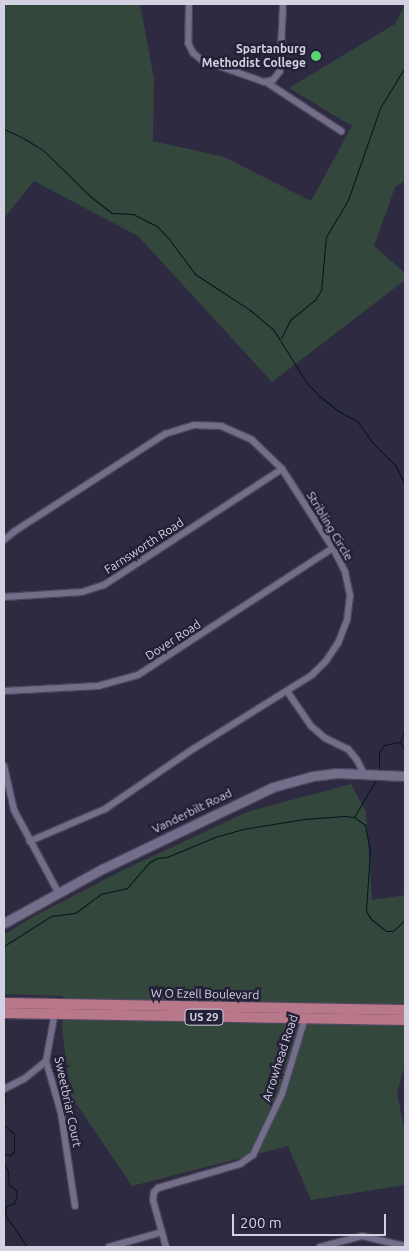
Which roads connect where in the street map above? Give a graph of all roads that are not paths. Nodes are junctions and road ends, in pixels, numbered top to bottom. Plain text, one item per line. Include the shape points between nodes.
1 (189, 4) edge
2 (283, 4) edge
3 (266, 82) junction
4 (341, 131) dead end
5 (282, 469) junction
6 (4, 540) edge
7 (333, 548) junction
8 (4, 597) edge
9 (4, 691) edge
10 (287, 691) junction
11 (4, 766) edge
12 (362, 772) junction
13 (405, 776) edge
14 (30, 841) junction
15 (58, 892) junction
16 (4, 923) edge
17 (4, 1003) edge
18 (55, 1009) junction
19 (4, 1013) edge
20 (306, 1014) junction
21 (401, 1015) edge
22 (46, 1061) junction
23 (4, 1089) edge
24 (76, 1206) dead end
25 (162, 1232) junction
26 (388, 1245) edge
27 (405, 1246) edge
28 (109, 1247) edge
29 (166, 1247) edge
30 (320, 1247) edge

1 - 3 street via 188,43 193,53 202,60
2 - 3 street via 280,71 276,78
3 - 4 street
5 - 6 street, Stribling Circle via 260,446 237,432 213,425 184,427 165,434
5 - 7 street, Stribling Circle
5 - 8 street, Farnsworth Road via 104,585 82,592
7 - 9 street, Dover Road via 138,675 98,686
7 - 10 street, Stribling Circle via 348,584 349,608 343,632 319,669
10 - 12 street via 311,726 325,738 348,749
10 - 14 street, Stribling Circle via 110,806
11 - 14 street via 14,810
12 - 13 street, Vanderbilt Road
12 - 15 street, Vanderbilt Road via 319,775 273,787
14 - 15 street
15 - 16 street, Vanderbilt Road
17 - 18 main road, W O Ezell Boulevard / US 29
18 - 19 main road, W O Ezell Boulevard / US 29
18 - 20 main road, W O Ezell Boulevard / US 29
18 - 22 street, Sweetbriar Court
20 - 21 main road, W O Ezell Boulevard / US 29
20 - 25 street, Arrowhead Road via 282,1094 256,1152 240,1164 156,1190 152,1198
22 - 23 street via 24,1079
22 - 24 street, Sweetbriar Court via 61,1113
25 - 28 street
25 - 29 street, Arrowhead Road
26 - 27 street
26 - 30 street via 362,1236

